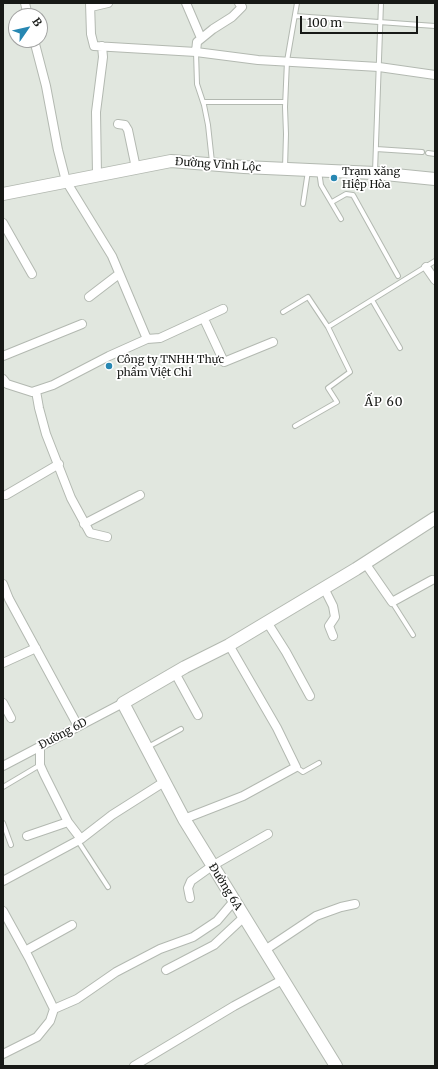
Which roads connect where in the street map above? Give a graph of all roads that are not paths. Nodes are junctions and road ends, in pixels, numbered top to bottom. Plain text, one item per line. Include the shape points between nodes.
1 (108, 3) edge
2 (186, 3) edge
3 (239, 3) edge
4 (297, 3) edge
5 (381, 3) edge
6 (91, 5) edge
7 (295, 16) junction
8 (381, 22) junction
9 (435, 26) edge
10 (201, 38) junction
11 (102, 46) junction
12 (36, 48) edge
13 (196, 52) junction
14 (287, 61) junction
15 (379, 68) junction
16 (435, 75) edge
17 (203, 102) junction
18 (285, 102) junction
19 (118, 124) dead end
20 (376, 149) junction
21 (422, 152) dead end
22 (428, 153) dead end
23 (435, 154) edge
24 (212, 165) junction
25 (136, 168) junction
26 (285, 168) junction
27 (314, 171) junction
28 (375, 173) junction
29 (97, 175) junction
30 (435, 179) edge
31 (66, 182) junction
32 (3, 194) edge
33 (332, 202) junction
34 (303, 204) dead end
35 (341, 219) dead end
36 (3, 223) edge
37 (435, 261) edge
38 (426, 267) junction
39 (32, 274) dead end
40 (119, 274) junction
41 (398, 276) dead end
42 (435, 280) edge
43 (89, 297) dead end
44 (372, 300) junction
45 (223, 309) dead end
46 (283, 312) dead end
47 (204, 319) junction
48 (82, 324) dead end
49 (328, 327) junction
50 (147, 339) junction
51 (273, 342) dead end
52 (400, 348) dead end
53 (3, 356) edge
54 (3, 379) edge
55 (36, 391) junction
56 (295, 426) dead end
57 (59, 464) junction
58 (140, 494) dead end
59 (6, 495) dead end
60 (435, 518) edge
61 (84, 524) junction
62 (106, 537) dead end
63 (365, 563) junction
64 (432, 580) dead end
65 (3, 584) edge
66 (324, 588) junction
67 (392, 602) junction
68 (267, 622) junction
69 (413, 635) dead end
70 (333, 636) dead end
71 (229, 645) junction
72 (36, 648) junction
73 (3, 663) edge
74 (175, 673) junction
75 (310, 696) dead end
76 (3, 702) edge
77 (123, 703) junction
78 (198, 714) dead end
79 (11, 718) dead end
80 (78, 726) junction
81 (181, 729) dead end
82 (40, 747) junction
83 (146, 748) junction
84 (319, 763) dead end
85 (40, 765) junction
86 (3, 766) edge
87 (296, 767) junction
88 (164, 782) junction
89 (3, 787) edge
90 (184, 819) junction
91 (68, 822) junction
92 (3, 823) edge
93 (268, 834) dead end
94 (27, 836) dead end
95 (79, 840) junction
96 (11, 845) dead end
97 (212, 866) junction
98 (3, 881) edge
99 (108, 887) dead end
100 (190, 898) dead end
101 (234, 901) junction
102 (355, 904) dead end
103 (3, 911) edge
104 (244, 917) junction
105 (72, 925) dead end
106 (265, 950) junction
107 (26, 951) junction
108 (166, 970) dead end
109 (284, 979) junction
110 (54, 1009) junction
111 (3, 1054) edge
112 (134, 1066) edge
113 (336, 1066) edge

1 - 6 street
2 - 10 street
3 - 10 street via 242,7 232,17
4 - 7 lane
5 - 8 lane
6 - 11 street via 91,34 94,46
7 - 8 lane
7 - 14 lane
8 - 9 lane
8 - 15 lane
10 - 13 street via 197,42
11 - 13 street
11 - 29 street via 103,57 95,118
12 - 31 street
13 - 14 street
13 - 17 lane via 197,84
14 - 15 street
14 - 18 lane
15 - 16 street
15 - 20 lane
17 - 18 lane
17 - 24 lane
18 - 26 lane
19 - 25 street via 125,125 128,130
20 - 21 lane
20 - 28 lane
22 - 23 lane
24 - 25 street, Đường Vĩnh Lộc via 171,161
24 - 26 street, Đường Vĩnh Lộc
25 - 29 street, Đường Vĩnh Lộc
26 - 27 street, Đường Vĩnh Lộc
27 - 28 street, Đường Vĩnh Lộc
27 - 33 lane
27 - 34 lane
28 - 30 street, Đường Vĩnh Lộc
29 - 31 street, Đường Vĩnh Lộc
31 - 32 street, Đường Vĩnh Lộc
31 - 40 street via 112,256
33 - 35 lane
33 - 41 lane via 346,194 353,195
36 - 39 street
37 - 38 lane
38 - 42 street
38 - 44 lane
40 - 43 street
40 - 50 street
44 - 49 lane
44 - 52 lane
45 - 47 street
46 - 49 lane via 308,297
47 - 50 street via 160,338
47 - 51 street via 224,362
48 - 53 street
49 - 56 lane via 350,372 328,388 337,402
50 - 55 street
54 - 55 street via 7,384
55 - 57 street via 38,408
57 - 59 street
57 - 61 street
58 - 61 street
60 - 63 street
61 - 62 street via 90,533
63 - 66 street
63 - 67 street
64 - 67 street
65 - 72 street
66 - 68 street
66 - 70 street via 335,617 329,626
67 - 69 lane
68 - 71 street
68 - 75 street
71 - 74 street
71 - 87 street via 277,728
72 - 73 street
72 - 80 street
74 - 77 street
74 - 78 street
76 - 79 street
77 - 80 street, Đường 6D
77 - 83 street, Đường 6A
80 - 82 street, Đường 6D
81 - 83 lane
82 - 85 street
82 - 86 street, Đường 6D
83 - 88 street, Đường 6A
84 - 87 lane via 303,772
85 - 89 lane
85 - 91 street
87 - 90 street via 244,796
88 - 90 street, Đường 6A
88 - 95 street via 112,815
90 - 97 street, Đường 6A
91 - 94 street
91 - 95 street
92 - 96 lane
93 - 97 street
95 - 98 street
95 - 99 lane
97 - 100 street via 191,881 188,888
97 - 101 street, Đường 6A
101 - 104 street, Đường 6A
101 - 110 street via 217,921 193,937 160,949 122,968 77,999
102 - 106 street via 316,916
103 - 107 street
104 - 106 street, Đường 6A
104 - 108 street via 214,945
105 - 107 street
106 - 109 street, Đường 6A
107 - 110 street
109 - 112 street
109 - 113 street, Đường 6A
110 - 111 street via 50,1021 37,1036

